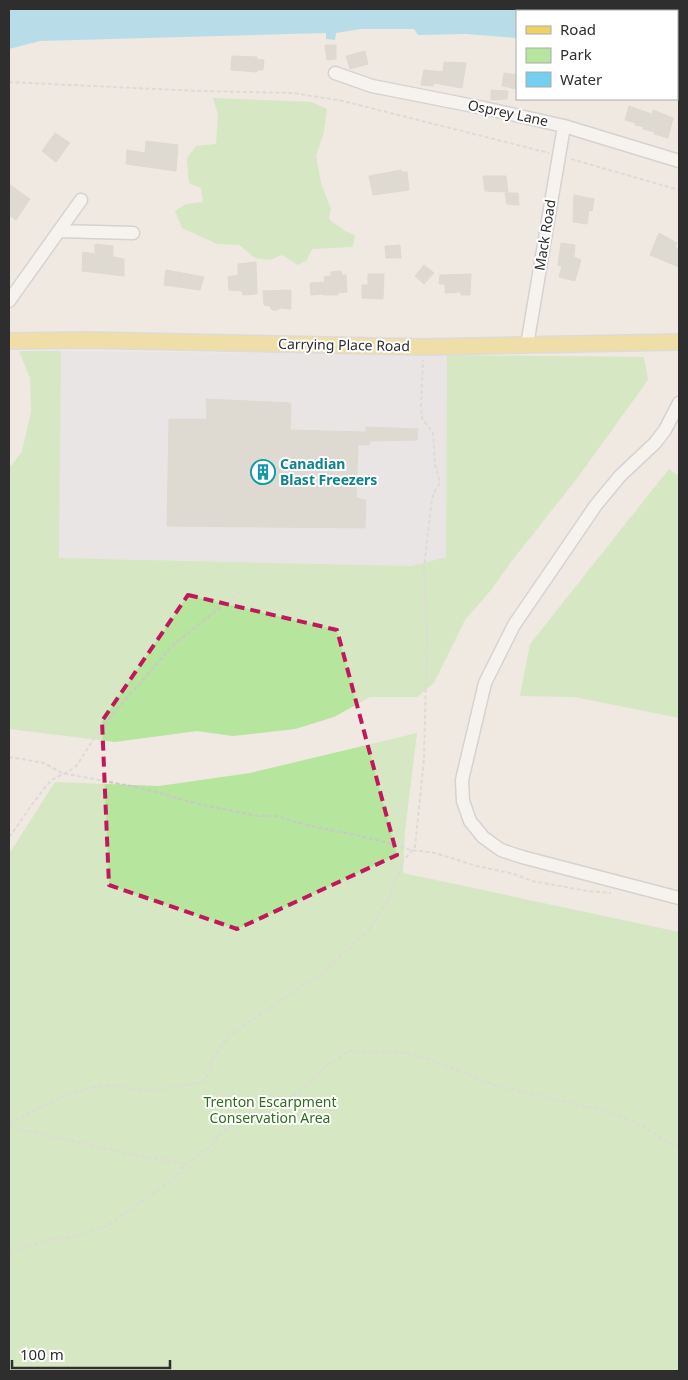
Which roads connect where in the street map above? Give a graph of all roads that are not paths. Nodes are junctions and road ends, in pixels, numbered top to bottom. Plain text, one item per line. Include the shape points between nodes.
1 (335, 73) dead end
2 (564, 126) junction
3 (679, 161) edge
4 (81, 200) dead end
5 (58, 231) junction
6 (132, 233) dead end
7 (9, 301) edge
8 (9, 341) edge
9 (679, 342) edge
10 (527, 345) junction
11 (679, 403) edge
12 (679, 898) edge

1 - 2 street, Osprey Lane via 372,86
2 - 3 street, Osprey Lane
2 - 10 street, Mack Road
4 - 5 street
5 - 6 street
5 - 7 street
8 - 10 main road, Carrying Place Road via 424,347
9 - 10 main road, Carrying Place Road
11 - 12 street via 656,443 620,476 596,505 510,631 485,683 462,780 463,801 470,820 483,837 501,850

